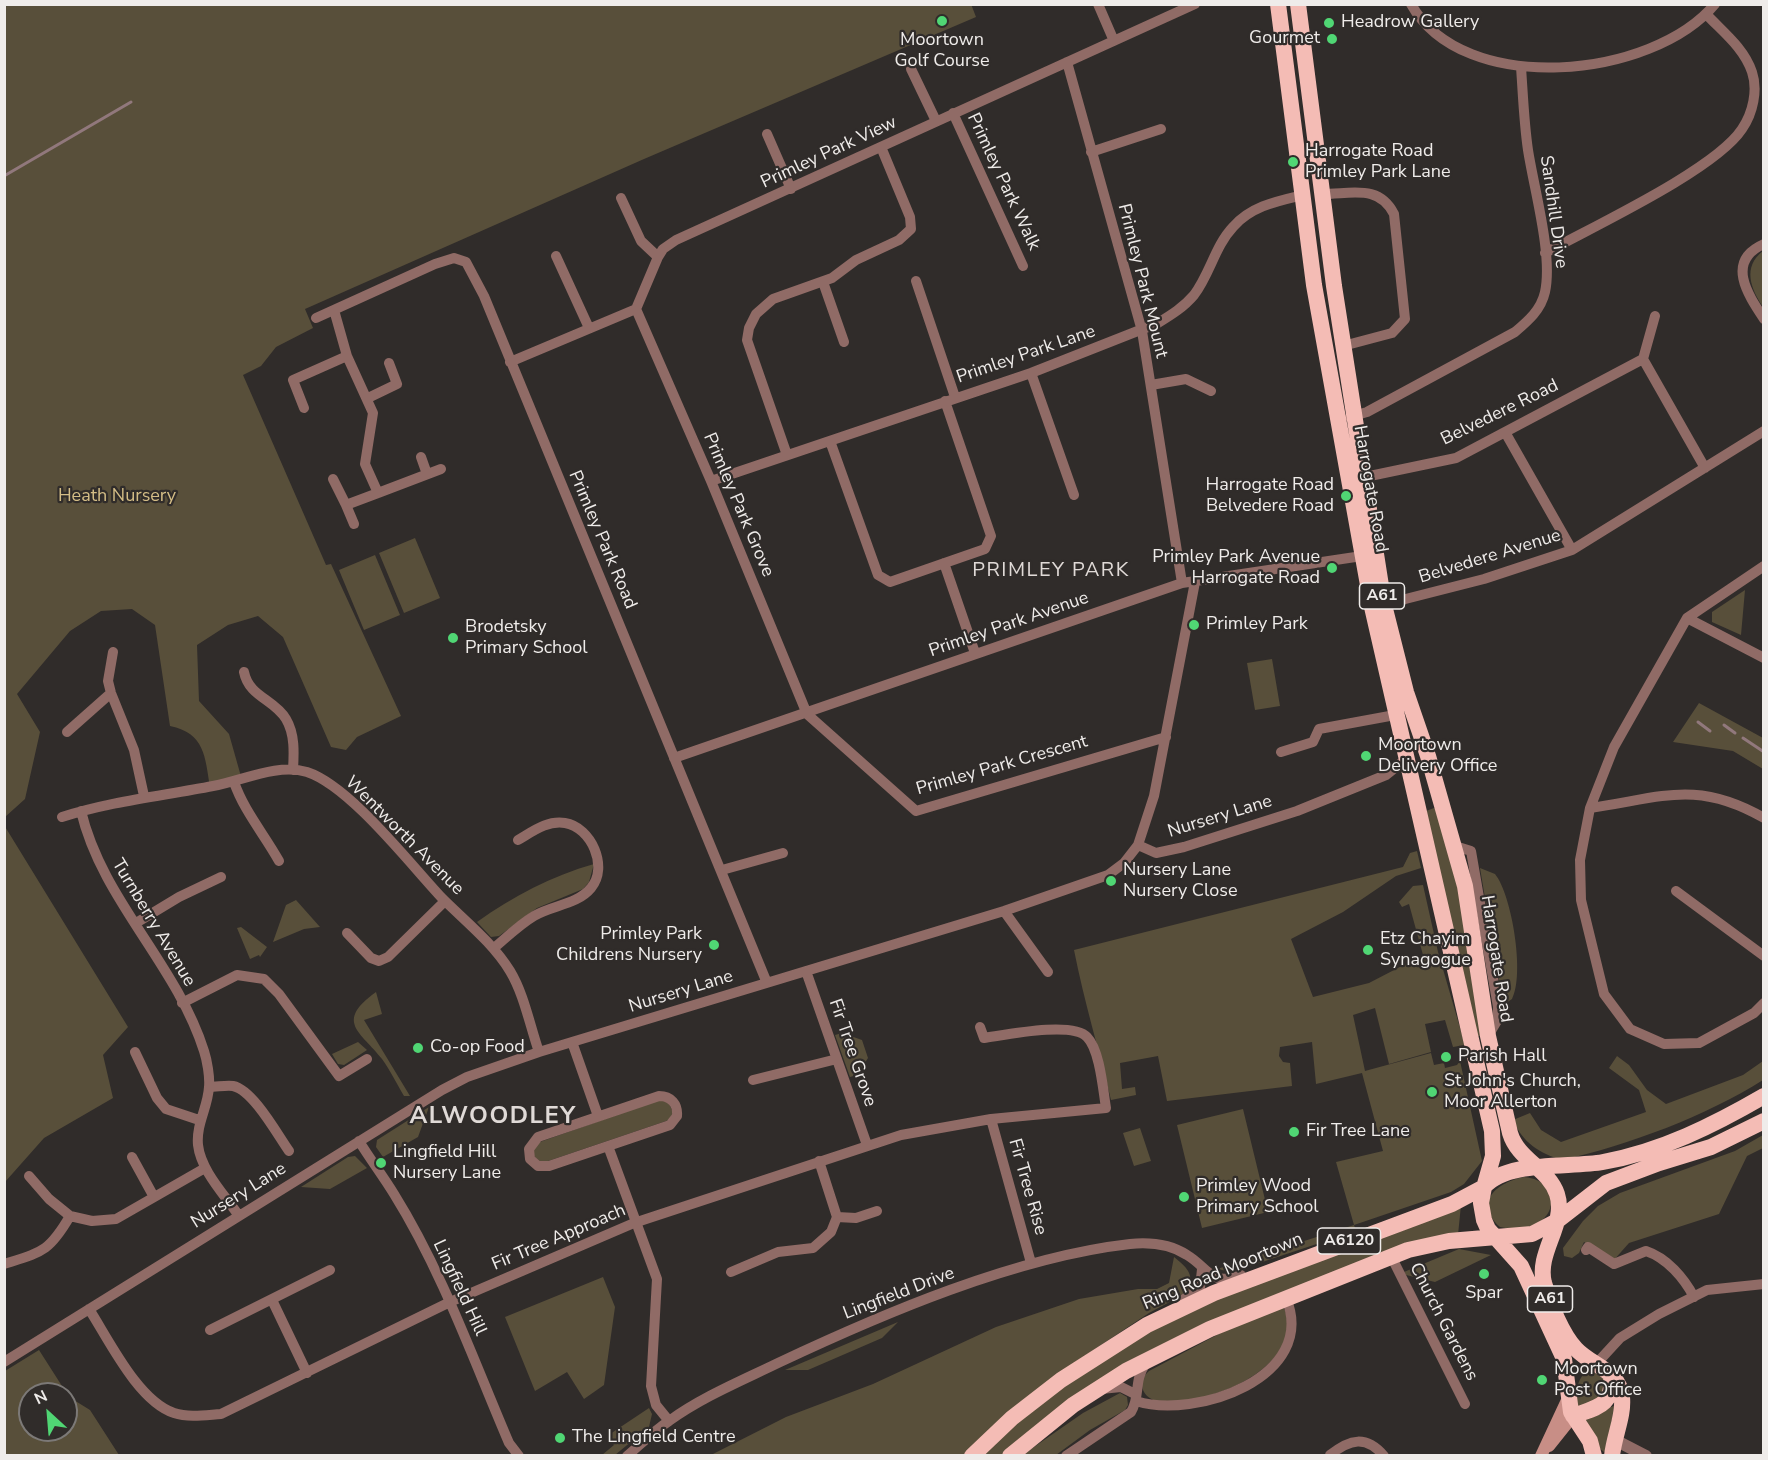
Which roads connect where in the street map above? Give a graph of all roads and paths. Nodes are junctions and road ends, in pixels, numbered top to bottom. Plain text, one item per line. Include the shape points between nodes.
1 (1098, 4) edge
2 (1195, 4) edge
3 (1278, 4) edge
4 (1411, 4) edge
5 (1715, 4) edge
6 (1299, 8) edge
7 (1707, 15) junction
8 (1114, 40) junction
9 (1066, 62) junction
10 (1286, 64) junction
11 (1521, 67) junction
12 (912, 69) dead end
13 (953, 113) junction
14 (936, 121) junction
15 (1161, 129) dead end
16 (766, 134) dead end
17 (1316, 141) junction
18 (881, 147) junction
19 (1091, 152) junction
20 (791, 189) junction
21 (1322, 194) junction
22 (1303, 195) junction
23 (621, 198) dead end
24 (1764, 244) edge
25 (1309, 247) junction
26 (1545, 253) junction
27 (556, 256) dead end
28 (658, 257) junction
29 (1023, 266) dead end
30 (916, 281) dead end
31 (823, 282) junction
32 (636, 309) junction
33 (334, 310) junction
34 (1655, 316) dead end
35 (316, 318) dead end
36 (1764, 319) edge
37 (589, 328) junction
38 (1142, 331) junction
39 (844, 342) dead end
40 (1343, 346) junction
41 (346, 356) junction
42 (1643, 359) junction
43 (510, 362) junction
44 (389, 363) dead end
45 (1031, 373) junction
46 (1151, 385) junction
47 (1211, 391) dead end
48 (368, 398) junction
49 (950, 399) junction
50 (304, 408) dead end
51 (1356, 416) junction
52 (1338, 419) junction
53 (1764, 431) edge
54 (1505, 432) junction
55 (830, 441) junction
56 (787, 454) junction
57 (421, 457) dead end
58 (1705, 468) junction
59 (441, 469) dead end
60 (427, 474) junction
61 (1365, 477) junction
62 (333, 479) dead end
63 (711, 481) junction
64 (378, 493) junction
65 (1074, 495) dead end
66 (346, 505) junction
67 (354, 524) dead end
68 (1572, 550) junction
69 (1362, 556) junction
70 (944, 563) junction
71 (1764, 566) edge
72 (1195, 582) junction
73 (1182, 583) junction
74 (1378, 606) junction
75 (1687, 618) junction
76 (113, 652) dead end
77 (975, 653) junction
78 (1764, 658) edge
79 (244, 672) dead end
80 (111, 693) junction
81 (1413, 710) junction
82 (807, 714) junction
83 (1395, 715) junction
84 (67, 732) dead end
85 (1166, 736) junction
86 (1281, 752) dead end
87 (1404, 752) junction
88 (674, 758) junction
89 (293, 770) junction
90 (234, 782) junction
91 (1438, 789) junction
92 (144, 796) junction
93 (1416, 802) junction
94 (1590, 808) junction
95 (81, 811) junction
96 (62, 817) dead end
97 (1764, 818) edge
98 (518, 840) dead end
99 (1138, 845) junction
100 (783, 853) dead end
101 (279, 861) dead end
102 (722, 870) junction
103 (221, 877) dead end
104 (1676, 891) dead end
105 (445, 901) junction
106 (1004, 911) junction
107 (136, 923) junction
108 (347, 933) dead end
109 (494, 948) junction
110 (1764, 956) edge
111 (806, 971) junction
112 (1048, 972) dead end
113 (767, 983) junction
114 (182, 1003) junction
115 (1764, 1003) edge
116 (980, 1027) dead end
117 (572, 1042) junction
118 (135, 1052) dead end
119 (539, 1052) junction
120 (368, 1059) dead end
121 (837, 1059) junction
122 (753, 1080) dead end
123 (209, 1087) junction
124 (1764, 1096) edge
125 (598, 1116) junction
126 (991, 1119) junction
127 (199, 1120) junction
128 (1764, 1121) edge
129 (358, 1141) junction
130 (867, 1145) junction
131 (608, 1146) junction
132 (289, 1151) dead end
133 (132, 1157) dead end
134 (819, 1161) junction
135 (206, 1168) junction
136 (1537, 1168) junction
137 (30, 1176) dead end
138 (1484, 1186) junction
139 (153, 1197) junction
140 (877, 1211) dead end
141 (70, 1216) junction
142 (239, 1216) junction
143 (837, 1217) junction
144 (1557, 1221) junction
145 (634, 1223) junction
146 (1495, 1237) junction
147 (1336, 1245) junction
148 (1587, 1250) dead end
149 (1391, 1256) junction
150 (1031, 1263) junction
151 (4, 1264) edge
152 (1202, 1269) junction
153 (330, 1270) dead end
154 (731, 1272) dead end
155 (1764, 1284) edge
156 (1694, 1297) junction
157 (1286, 1298) junction
158 (272, 1300) junction
159 (450, 1302) junction
160 (89, 1310) junction
161 (210, 1330) dead end
162 (1114, 1344) junction
163 (1149, 1360) junction
164 (4, 1362) edge
165 (1597, 1363) junction
166 (307, 1373) junction
167 (1611, 1375) junction
168 (1098, 1390) junction
169 (1136, 1398) junction
170 (1569, 1398) junction
171 (1465, 1404) dead end
172 (1573, 1416) junction
173 (669, 1421) junction
174 (1613, 1448) edge
175 (1543, 1453) edge
176 (1596, 1453) edge
177 (519, 1455) edge
178 (627, 1455) edge
179 (972, 1455) edge
180 (1010, 1455) edge
181 (1066, 1455) edge
182 (1330, 1455) edge
183 (1384, 1455) edge
184 (1646, 1455) edge

1 - 8 street
2 - 8 street, Primley Park View
3 - 10 highway, Harrogate Road / A61
4 - 11 street via 1446,41
5 - 7 street
6 - 10 highway via 1293,24 1296,55 1294,62
6 - 17 highway, Harrogate Road / A61
7 - 11 street via 1664,44 1621,60 1570,67
7 - 26 street via 1738,46 1752,72 1754,99 1741,130 1725,147 1684,176
8 - 9 street, Primley Park View
9 - 13 street, Primley Park View
9 - 19 street, Primley Park Mount
10 - 22 highway, Harrogate Road / A61
11 - 26 street, Sandhill Drive via 1528,147
12 - 14 street
13 - 14 street, Primley Park View
13 - 29 street, Primley Park Walk
14 - 18 street, Primley Park View
15 - 19 street
16 - 20 street
17 - 21 highway, Harrogate Road / A61
17 - 22 highway via 1303,146 1307,187
18 - 20 street, Primley Park View
18 - 31 street via 910,217 911,229 899,240 863,255
19 - 38 street, Primley Park Mount
20 - 28 street, Primley Park View via 676,240
21 - 25 highway via 1318,204 1323,242
21 - 40 highway, Harrogate Road / A61
21 - 40 street via 1377,193 1388,201 1394,214 1405,319 1392,333
22 - 25 highway, Harrogate Road / A61
22 - 38 street, Primley Park Lane via 1269,203 1233,226 1194,295 1176,312
23 - 28 street via 641,241
24 - 36 street via 1751,253 1742,273 1747,295
25 - 52 highway, Harrogate Road / A61
26 - 51 street, Sandhill Drive via 1545,293 1530,320
27 - 37 street
28 - 32 street, Primley Park View
30 - 49 street
31 - 39 street
31 - 56 street via 773,298 763,305 749,328 750,351
32 - 37 street
32 - 63 street, Primley Park Grove
33 - 35 street, Primley Park Road
33 - 41 street
33 - 43 street, Primley Park Road via 454,258 466,262
34 - 42 street
37 - 43 street
38 - 45 street, Primley Park Lane
38 - 46 street, Primley Park Mount
40 - 51 highway, Harrogate Road / A61
41 - 48 street
41 - 50 street via 293,380
42 - 54 street, Belvedere Road
42 - 58 street
43 - 88 street, Primley Park Road
44 - 48 street via 397,384
45 - 49 street, Primley Park Lane
45 - 65 street
46 - 47 street via 1186,379
46 - 73 street, Primley Park Mount
48 - 64 street via 373,413 365,464
49 - 55 street, Primley Park Lane
49 - 70 street via 991,536 985,549
51 - 52 street, Sandhill Drive
51 - 61 highway, Harrogate Road / A61
52 - 69 highway, Harrogate Road / A61
53 - 58 street, Belvedere Avenue
54 - 61 street, Belvedere Road via 1456,458
54 - 68 street
55 - 56 street, Primley Park Lane
55 - 70 street via 878,575 890,582
56 - 63 street, Primley Park Lane
57 - 60 street
58 - 68 street, Belvedere Avenue
59 - 60 street
60 - 64 street
61 - 74 highway, Harrogate Road / A61
62 - 66 street
63 - 82 street, Primley Park Grove
64 - 66 street
66 - 67 street
68 - 74 street, Belvedere Avenue via 1484,579
69 - 72 street, Primley Park Avenue
69 - 74 highway, Harrogate Road / A61
70 - 77 street
71 - 75 street
72 - 73 street, Primley Park Avenue
72 - 85 street
73 - 77 street, Primley Park Avenue
74 - 81 highway, Harrogate Road / A61
74 - 83 highway, Harrogate Road / A61
75 - 78 street
75 - 94 street via 1614,747
76 - 80 street via 108,681
77 - 82 street, Primley Park Avenue
79 - 89 street via 254,693 286,718 292,735
80 - 84 street
80 - 92 street via 134,750
81 - 87 highway via 1402,717
81 - 91 highway, Harrogate Road / A61
82 - 85 street, Primley Park Crescent via 916,811
82 - 88 street, Primley Park Avenue
83 - 86 street via 1319,729 1313,742
83 - 87 highway, Harrogate Road / A61
85 - 99 street via 1154,796
87 - 93 highway, Harrogate Road / A61
87 - 99 street, Nursery Lane via 1386,775 1316,803 1184,847 1156,853
88 - 102 street, Primley Park Road
89 - 90 street, Wentworth Avenue
89 - 105 street, Wentworth Avenue via 308,772 331,785
90 - 92 street, Wentworth Avenue
90 - 101 street via 242,804
91 - 93 highway via 1434,796
91 - 136 highway, Harrogate Road / A61 via 1465,886 1488,1036 1512,1143
92 - 95 street, Wentworth Avenue
93 - 138 highway, Harrogate Road / A61 via 1492,1131 1493,1156
94 - 97 street via 1665,793 1702,794
94 - 115 street via 1580,860 1581,900 1604,994 1630,1029 1664,1044 1699,1043 1754,1013
95 - 96 street, Wentworth Avenue
95 - 107 street, Turnberry Avenue via 98,864
98 - 109 street via 550,823 575,826 591,842 598,874 590,890 535,915
99 - 106 street, Nursery Lane via 1108,875
100 - 102 street
102 - 113 street, Primley Park Road
103 - 107 street
104 - 110 street
105 - 108 street via 379,962
105 - 109 street, Wentworth Avenue
106 - 111 street, Nursery Lane
106 - 112 street
107 - 114 street, Turnberry Avenue
109 - 119 street, Wentworth Avenue via 512,974
111 - 113 street, Nursery Lane
111 - 121 street, Fir Tree Grove
113 - 117 street, Nursery Lane
114 - 120 street via 237,975 264,979 339,1076
114 - 123 street, Turnberry Avenue via 204,1051
116 - 126 street, Fir Tree Approach via 984,1038 1037,1030 1078,1031 1088,1037 1106,1108
117 - 119 street, Nursery Lane
117 - 125 street
118 - 127 street via 166,1109
119 - 129 street, Nursery Lane via 467,1077
121 - 122 street
121 - 130 street, Fir Tree Grove
123 - 127 street, Turnberry Avenue
123 - 132 street via 234,1086 241,1090 253,1100
124 - 136 highway via 1721,1120 1626,1157 1602,1163
125 - 131 street via 658,1096 669,1098 676,1106 677,1116 670,1125
125 - 131 street via 538,1137 530,1144 529,1154 534,1163 543,1167
126 - 130 street, Fir Tree Approach via 917,1131
126 - 150 street, Fir Tree Rise
127 - 135 street, Turnberry Avenue via 198,1146
128 - 144 highway via 1711,1147 1612,1180
129 - 142 street, Nursery Lane
129 - 159 street, Lingfield Hill via 395,1195
130 - 134 street, Fir Tree Approach
131 - 145 street
133 - 139 street
134 - 143 street
134 - 145 street, Fir Tree Approach
135 - 139 street
135 - 142 street, Turnberry Avenue
136 - 138 highway via 1511,1172
136 - 144 highway via 1557,1194
137 - 141 street
138 - 146 highway via 1482,1212
138 - 147 highway, Ring Road Moortown / A6120 via 1452,1204
139 - 141 street via 116,1219 92,1221
140 - 143 street via 856,1218
141 - 151 street via 44,1252
142 - 160 street, Nursery Lane
143 - 154 street via 831,1232 813,1248 778,1252
144 - 146 highway via 1532,1234
144 - 165 highway, A61 via 1544,1263 1546,1287 1572,1344
145 - 159 street, Fir Tree Approach
145 - 173 street via 657,1279 651,1386 656,1405
146 - 149 highway, A6120 via 1449,1241
146 - 170 highway, A61 via 1521,1266 1561,1353
147 - 152 street, Lingfield Drive via 1227,1279
147 - 162 highway, Ring Road Moortown / A6120 via 1182,1306
148 - 156 street via 1588,1247 1614,1264 1646,1251 1655,1254 1681,1277
149 - 157 highway, A6120
149 - 171 street, Church Gardens
150 - 152 street, Lingfield Drive via 1096,1249 1152,1243 1186,1254
150 - 173 street, Lingfield Drive via 812,1347 706,1397
152 - 162 street via 1197,1292
153 - 158 street
155 - 156 street via 1707,1290
156 - 165 street via 1620,1338
157 - 163 highway, A6120 via 1210,1329
157 - 169 street via 1292,1319 1291,1340 1286,1352 1258,1378 1224,1396 1193,1405 1151,1406
158 - 161 street
158 - 166 street
159 - 166 street, Fir Tree Approach
159 - 177 street, Lingfield Hill via 507,1436
160 - 164 street, Nursery Lane
160 - 166 street, Fir Tree Approach via 137,1383 173,1413 221,1414
162 - 179 highway, Ring Road Moortown / A6120 via 1012,1418
163 - 168 highway, A6120
163 - 169 street via 1140,1373
165 - 167 highway
165 - 170 highway via 1576,1376
167 - 172 highway via 1612,1392 1606,1402
167 - 174 highway via 1617,1380 1622,1397
168 - 169 street via 1121,1388
168 - 180 highway, A6120
169 - 181 street via 1131,1412 1123,1419
170 - 172 highway
170 - 175 main road
172 - 175 main road
172 - 176 highway
173 - 178 street, Lingfield Drive
174 - 184 street
182 - 183 street via 1359,1440 1372,1443

